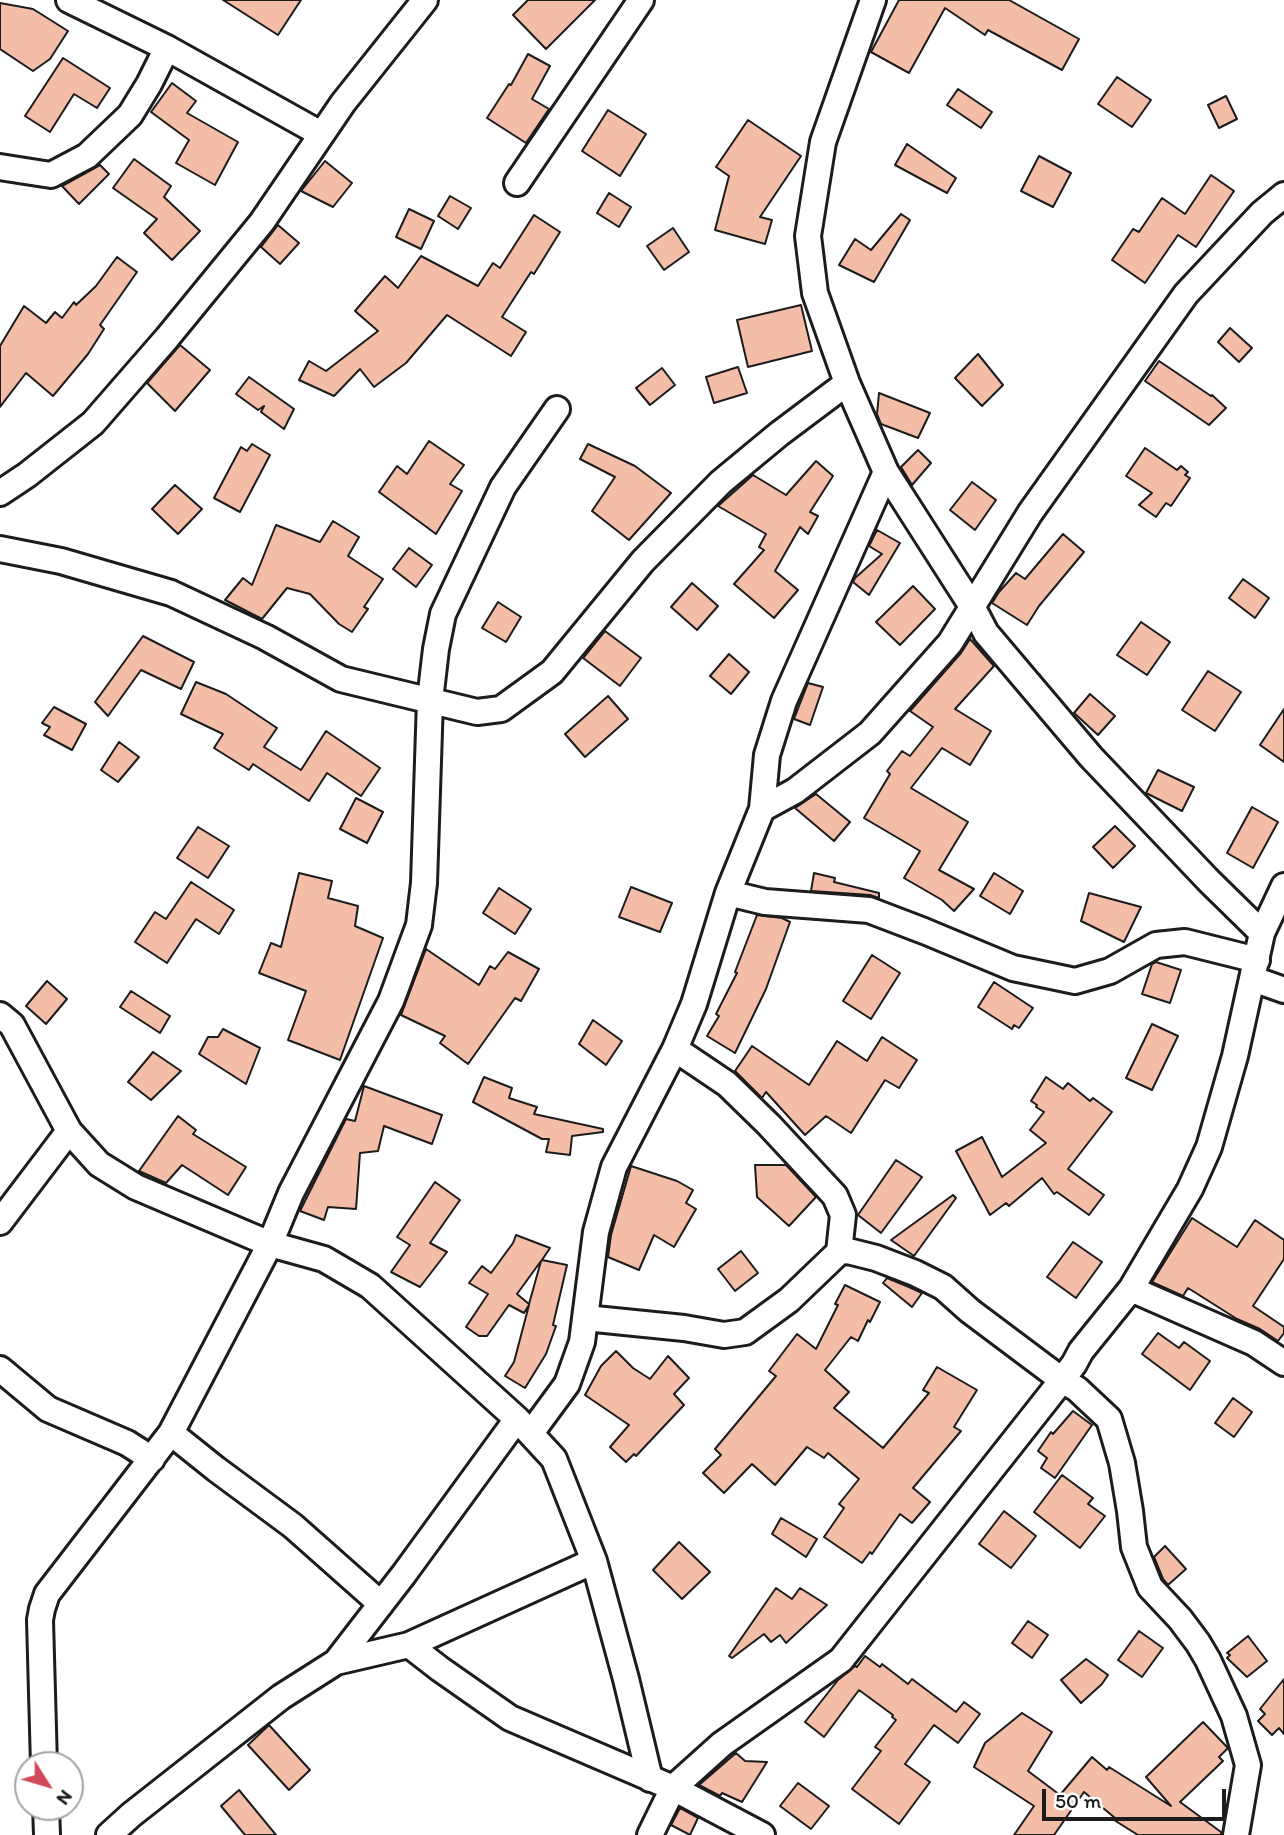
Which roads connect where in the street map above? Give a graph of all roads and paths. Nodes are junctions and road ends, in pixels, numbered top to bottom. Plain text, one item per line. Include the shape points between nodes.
1 (69, 0) edge
2 (425, 0) edge
3 (641, 0) edge
4 (873, 0) edge
5 (167, 48) junction
6 (321, 134) junction
7 (0, 167) edge
8 (517, 183) dead end
9 (1284, 195) edge
10 (847, 383) junction
11 (557, 409) dead end
12 (886, 472) junction
13 (0, 493) edge
14 (0, 549) edge
15 (973, 608) junction
16 (430, 700) junction
17 (762, 809) junction
18 (1284, 886) edge
19 (728, 893) junction
20 (1273, 931) edge
21 (1255, 969) junction
22 (1284, 990) edge
23 (0, 1015) edge
24 (675, 1049) junction
25 (69, 1131) junction
26 (0, 1222) edge
27 (270, 1244) junction
28 (839, 1252) junction
29 (1131, 1289) junction
30 (585, 1318) junction
31 (1284, 1363) edge
32 (0, 1370) edge
33 (1062, 1380) junction
34 (524, 1426) junction
35 (171, 1433) junction
36 (152, 1459) junction
37 (594, 1561) junction
38 (381, 1604) junction
39 (409, 1645) junction
40 (337, 1662) junction
41 (44, 1751) edge
42 (650, 1779) junction
43 (673, 1788) junction
44 (109, 1835) edge
45 (650, 1835) edge
46 (762, 1835) edge
47 (1236, 1835) edge

1 - 5 street
2 - 6 street
3 - 8 street
4 - 10 street via 823,142 808,236 815,293
5 - 6 street
5 - 7 street via 130,115 87,156 51,175
6 - 13 street via 262,222 93,423
9 - 15 street via 1186,294 1030,513
10 - 12 street
10 - 16 street via 722,482 643,561 552,672 501,709 477,712
11 - 16 street via 503,487 443,614
12 - 15 street
12 - 17 street via 784,701 767,755
14 - 16 street via 61,561 171,593 341,678
15 - 17 street via 950,643 870,733 795,791
15 - 20 street via 986,633 1091,757 1209,881
16 - 27 street via 419,925 391,1001 291,1193
17 - 19 street
18 - 20 street
19 - 21 street via 765,902 869,910 1013,968 1075,981 1110,971 1156,945 1185,942
19 - 24 street via 694,1004
20 - 21 street
21 - 22 street
21 - 29 street via 1209,1147 1190,1189
23 - 25 street via 12,1025
24 - 28 street via 727,1084 835,1196 843,1215
24 - 30 street via 614,1167 596,1232
25 - 26 street
25 - 27 street via 99,1164 136,1187
27 - 34 street via 324,1259 370,1286
27 - 35 street
28 - 30 street via 789,1300 745,1332 724,1335
28 - 33 street via 876,1258 943,1287
29 - 31 street via 1254,1343
29 - 33 street
30 - 34 street via 582,1342 566,1384
32 - 36 street via 48,1409 127,1443
33 - 43 street via 841,1660 722,1744
33 - 47 street via 1109,1419 1122,1463 1134,1548 1150,1587 1198,1643 1234,1716 1248,1765
34 - 37 street via 554,1459
34 - 38 street
35 - 36 street
35 - 38 street via 293,1527
36 - 41 street via 47,1594 40,1620
37 - 39 street
37 - 42 street
38 - 40 street
39 - 40 street
39 - 42 street via 510,1718
40 - 44 street via 281,1698
42 - 43 street
43 - 45 street
43 - 46 street

